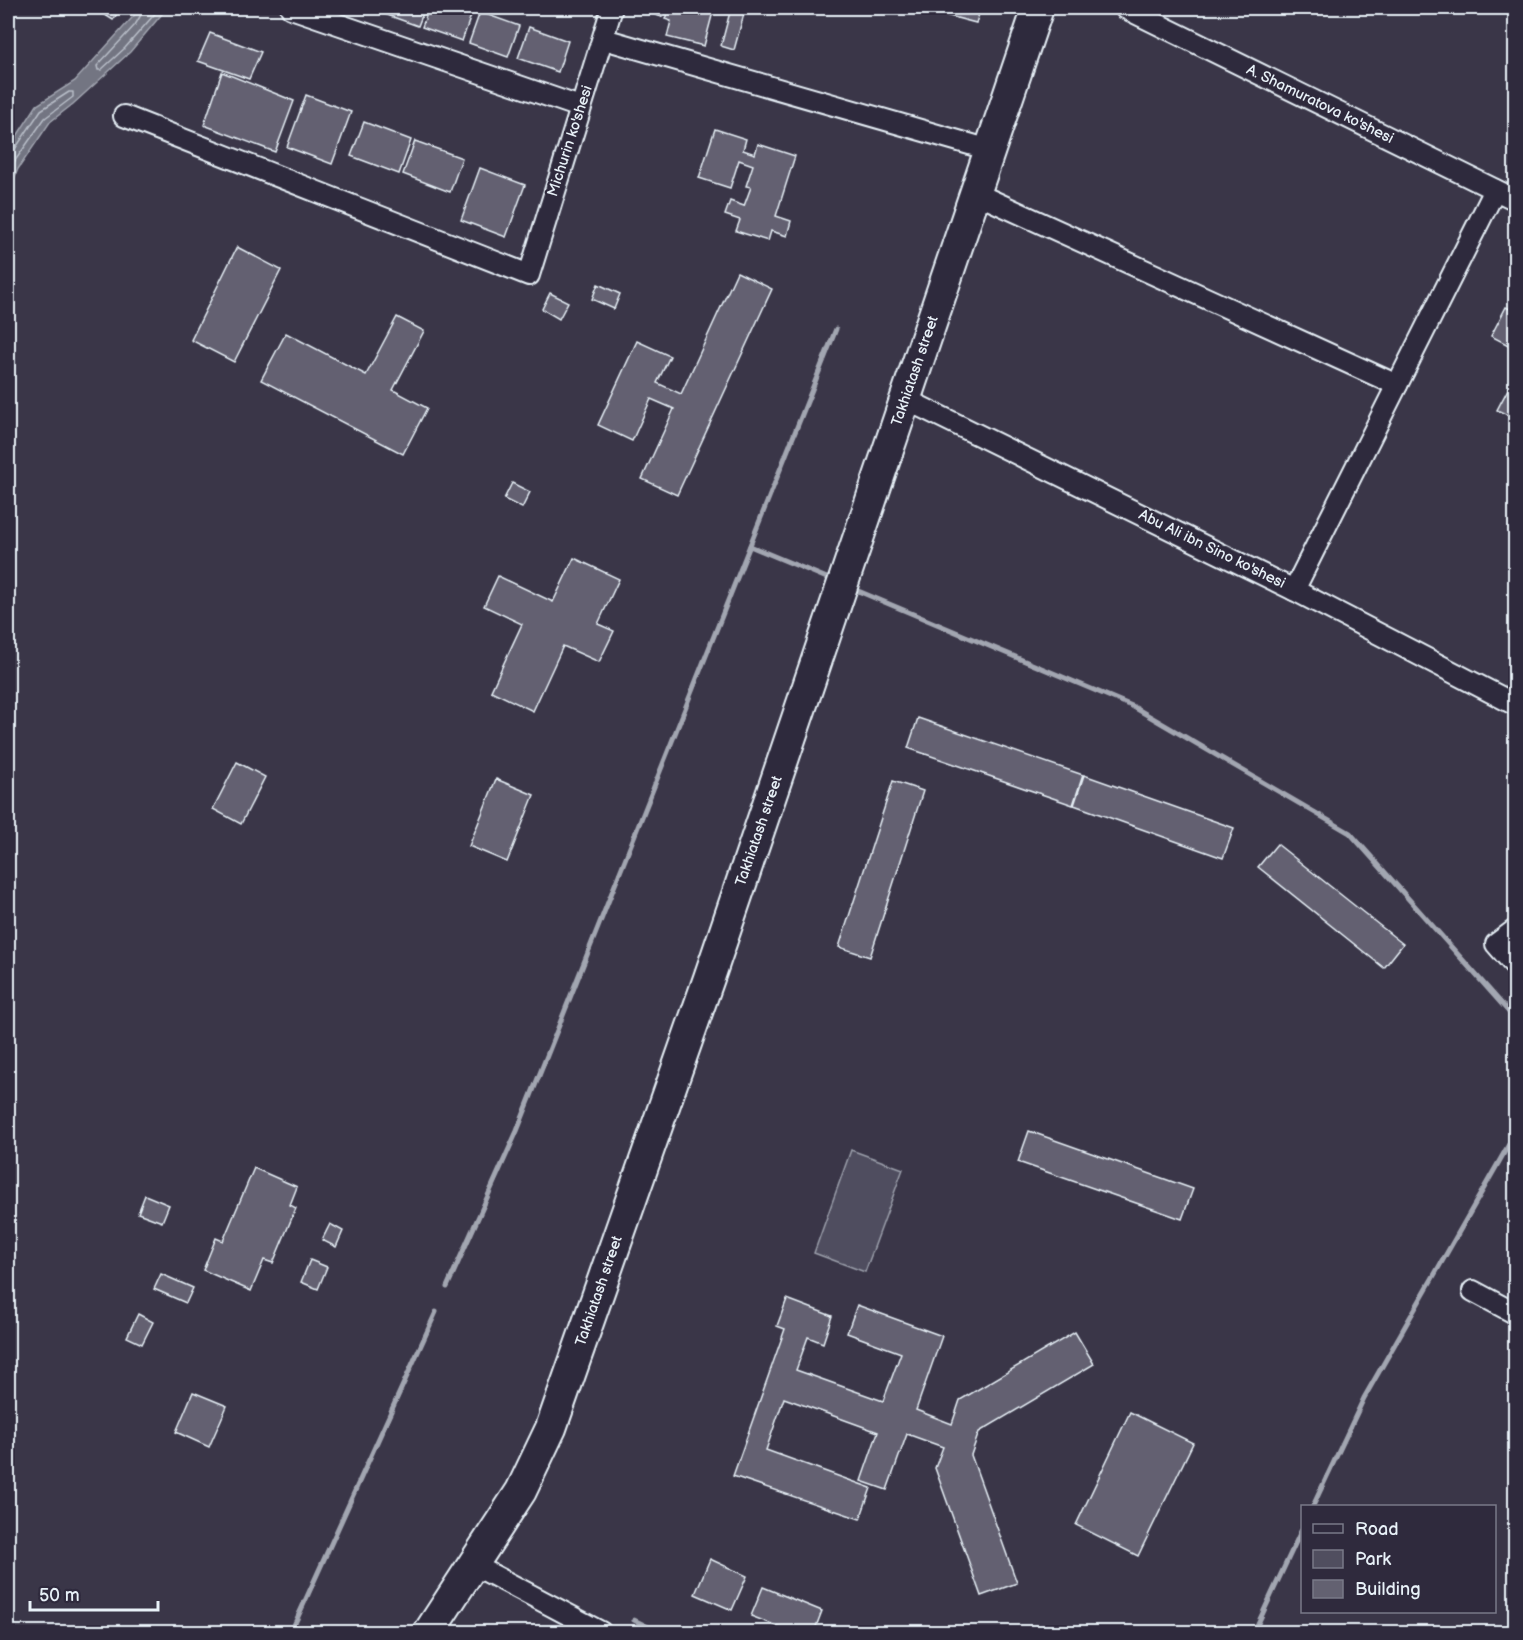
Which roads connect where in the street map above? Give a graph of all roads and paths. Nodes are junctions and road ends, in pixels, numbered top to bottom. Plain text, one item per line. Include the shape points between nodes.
1 (291, 8) edge
2 (612, 8) edge
3 (1038, 8) edge
4 (1125, 8) edge
5 (604, 39) junction
6 (580, 107) junction
7 (124, 116) dead end
8 (990, 150) junction
9 (1495, 190) junction
10 (975, 193) junction
11 (1515, 200) edge
12 (1397, 385) junction
13 (905, 399) junction
14 (1294, 590) junction
15 (1515, 705) edge
16 (1515, 928) edge
17 (1515, 967) edge
18 (1473, 1291) dead end
19 (1515, 1314) edge
20 (474, 1565) junction
21 (429, 1632) edge
22 (601, 1632) edge

1 - 6 street
2 - 5 street, Michurin ko'shesi
3 - 8 main road, Takhiatash street
4 - 9 street, A. Shamuratova ko'shesi
5 - 6 street, Michurin ko'shesi
5 - 8 street
6 - 7 street, Michurin ko'shesi via 529,275
8 - 10 main road, Takhiatash street
9 - 11 street, A. Shamuratova ko'shesi
9 - 12 street
10 - 12 street
10 - 13 main road, Takhiatash street
12 - 14 street
13 - 14 street, Abu Ali ibn Sino ko'shesi
13 - 20 main road, Takhiatash street via 709,978 551,1428 521,1491
14 - 15 street, Abu Ali ibn Sino ko'shesi
16 - 17 street via 1496,944
18 - 19 street
20 - 21 main road, Takhiatash street
20 - 22 street

